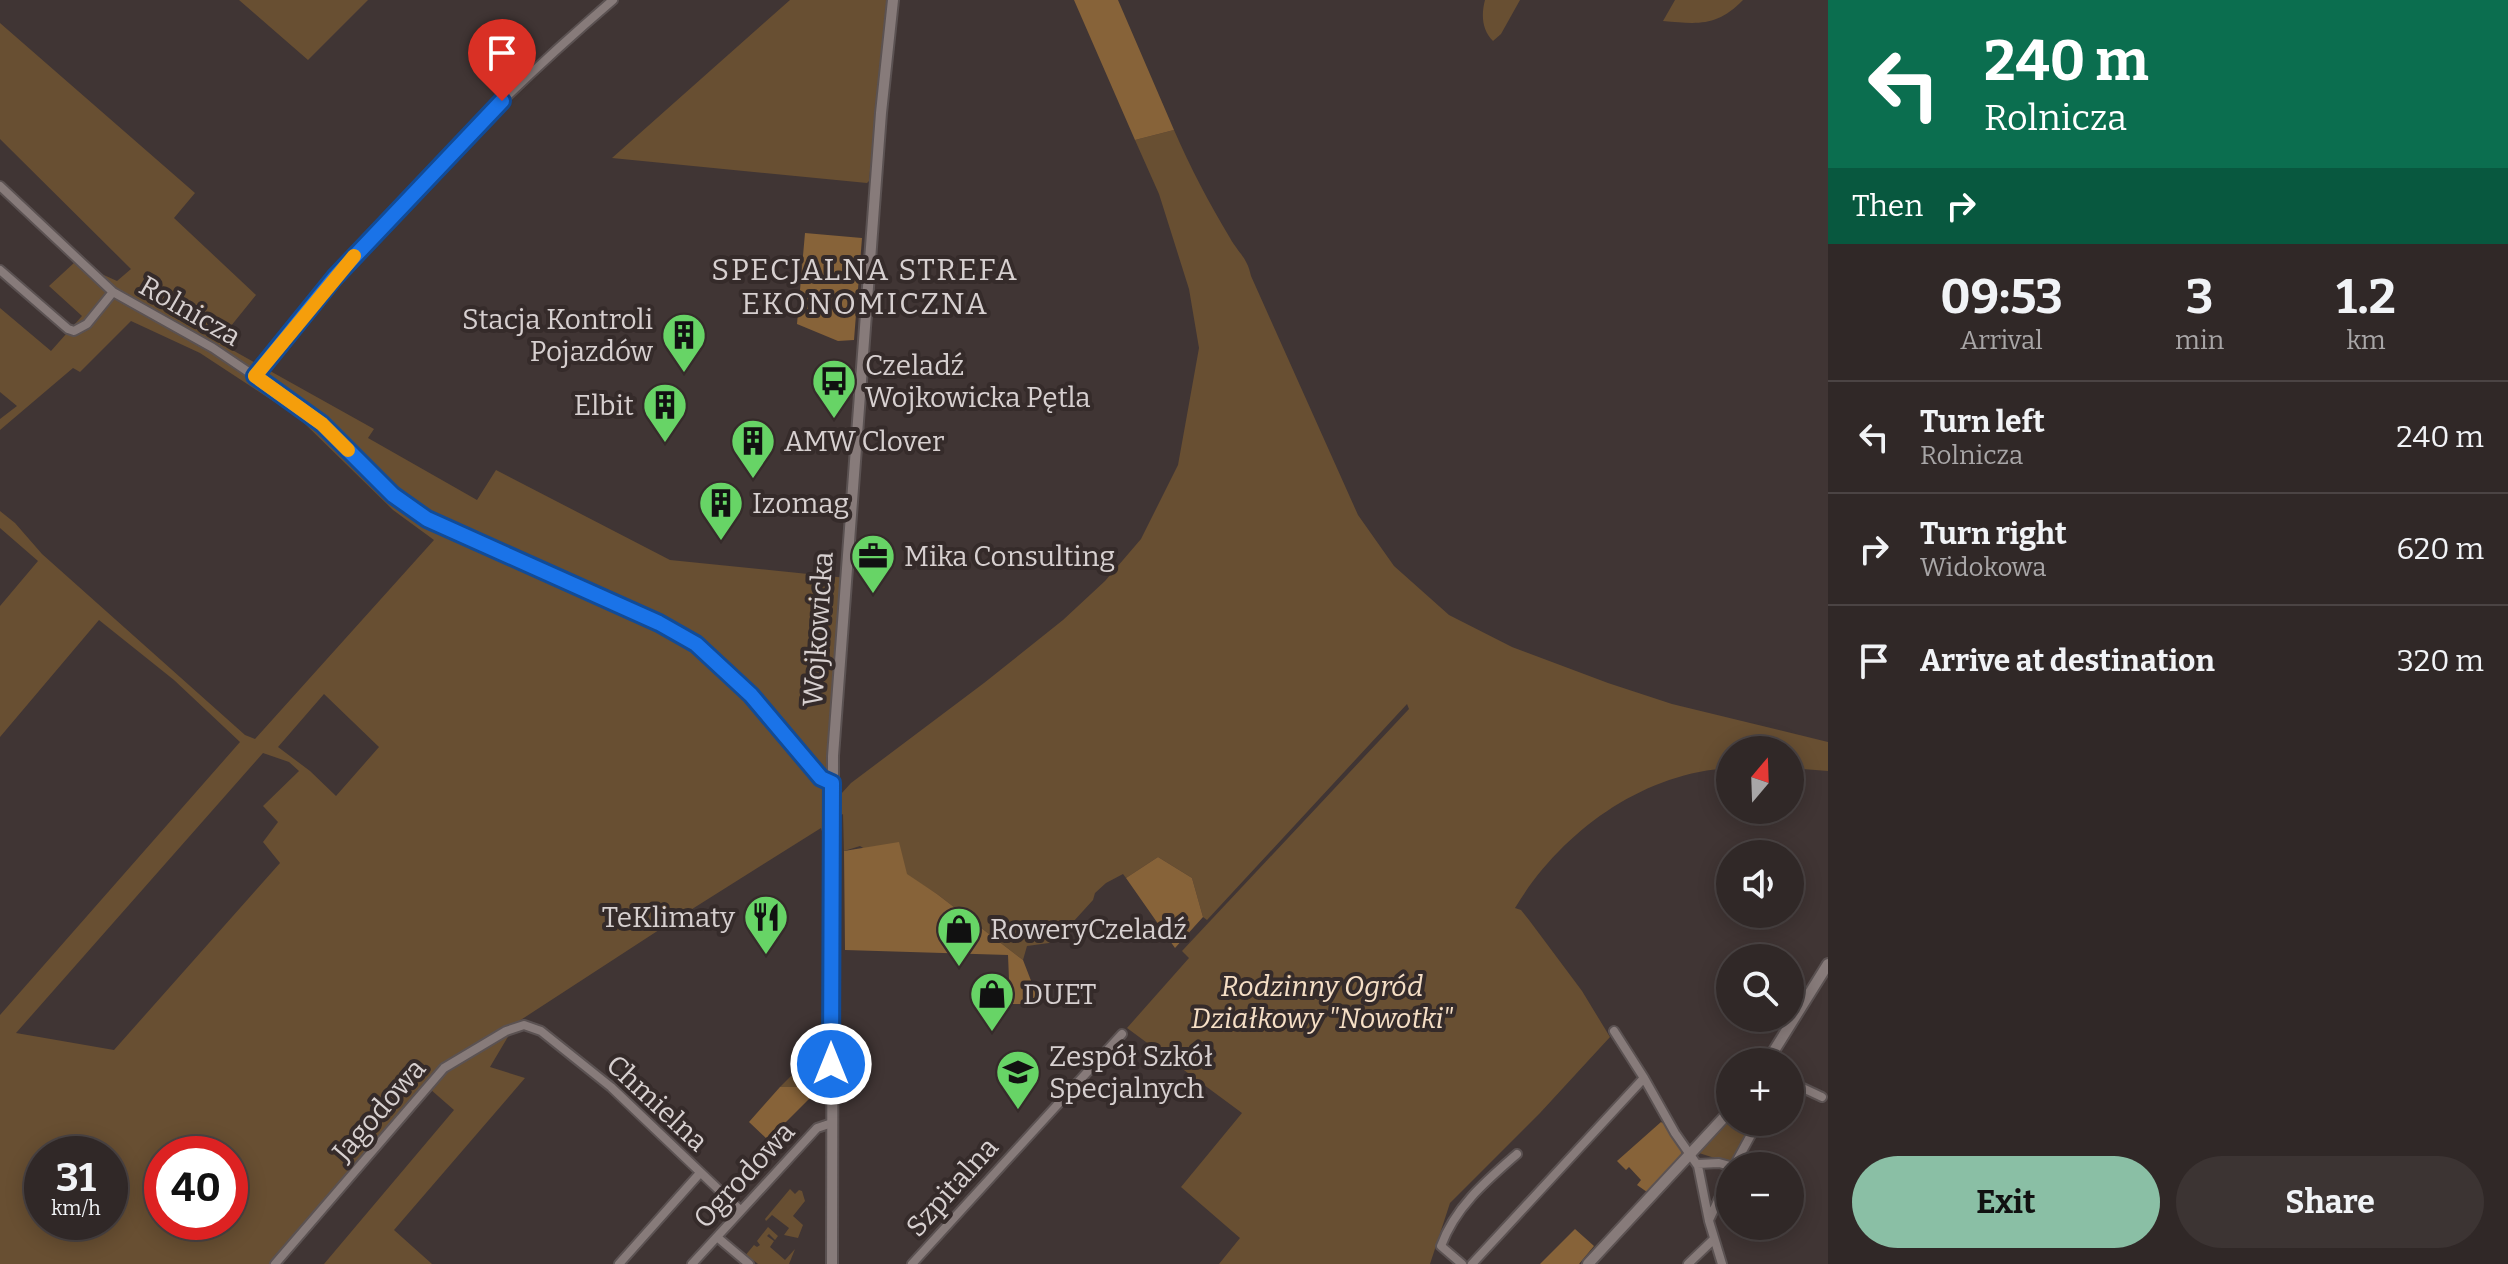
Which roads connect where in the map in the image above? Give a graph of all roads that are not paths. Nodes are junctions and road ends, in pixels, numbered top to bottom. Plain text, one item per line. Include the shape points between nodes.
1 (613, 0) edge
2 (893, 0) edge
3 (0, 186) edge
4 (0, 270) edge
5 (113, 292) junction
6 (255, 376) junction
7 (832, 783) junction
8 (1828, 964) edge
9 (541, 1031) joint
10 (1614, 1031) dead end
11 (1122, 1034) dead end
12 (1776, 1048) edge
13 (1644, 1078) junction
14 (1804, 1089) edge
15 (1822, 1097) dead end
16 (832, 1123) junction
17 (1716, 1130) edge
18 (1517, 1154) dead end
19 (1694, 1159) junction
20 (1716, 1163) edge
21 (700, 1173) junction
22 (1716, 1206) edge
23 (740, 1210) junction
24 (1709, 1221) junction
25 (717, 1237) junction
26 (1714, 1239) junction
27 (275, 1264) edge
28 (619, 1264) edge
29 (692, 1264) edge
30 (749, 1264) edge
31 (832, 1264) edge
32 (912, 1264) edge
33 (1462, 1264) edge
34 (1472, 1264) edge
35 (1588, 1264) edge
36 (1688, 1264) edge
37 (1722, 1264) edge

1 - 6 street via 541,61 452,151 335,277
2 - 7 street, Wojkowicka
3 - 5 street, Rolnicza
4 - 5 street via 74,331 87,324
5 - 6 street, Rolnicza
6 - 7 street, Rolnicza via 322,424 393,495 427,519 696,644 751,695 821,778
7 - 16 street, Wojkowicka
8 - 12 street
9 - 21 street, Chmielna via 611,1087
9 - 27 street, Jagodowa via 516,1026 444,1068
10 - 13 street
11 - 32 street, Szpitalna
13 - 19 street
13 - 34 street
14 - 15 street
16 - 23 street, Ogrodowa via 817,1128
16 - 31 street, Wojkowicka
17 - 19 street
18 - 33 street via 1448,1227 1441,1246
19 - 20 street
19 - 24 street
19 - 35 street
21 - 23 street, Chmielna
21 - 28 street
22 - 24 street
23 - 25 street, Ogrodowa
24 - 26 street
25 - 29 street, Ogrodowa
25 - 30 street
26 - 36 street
26 - 37 street

